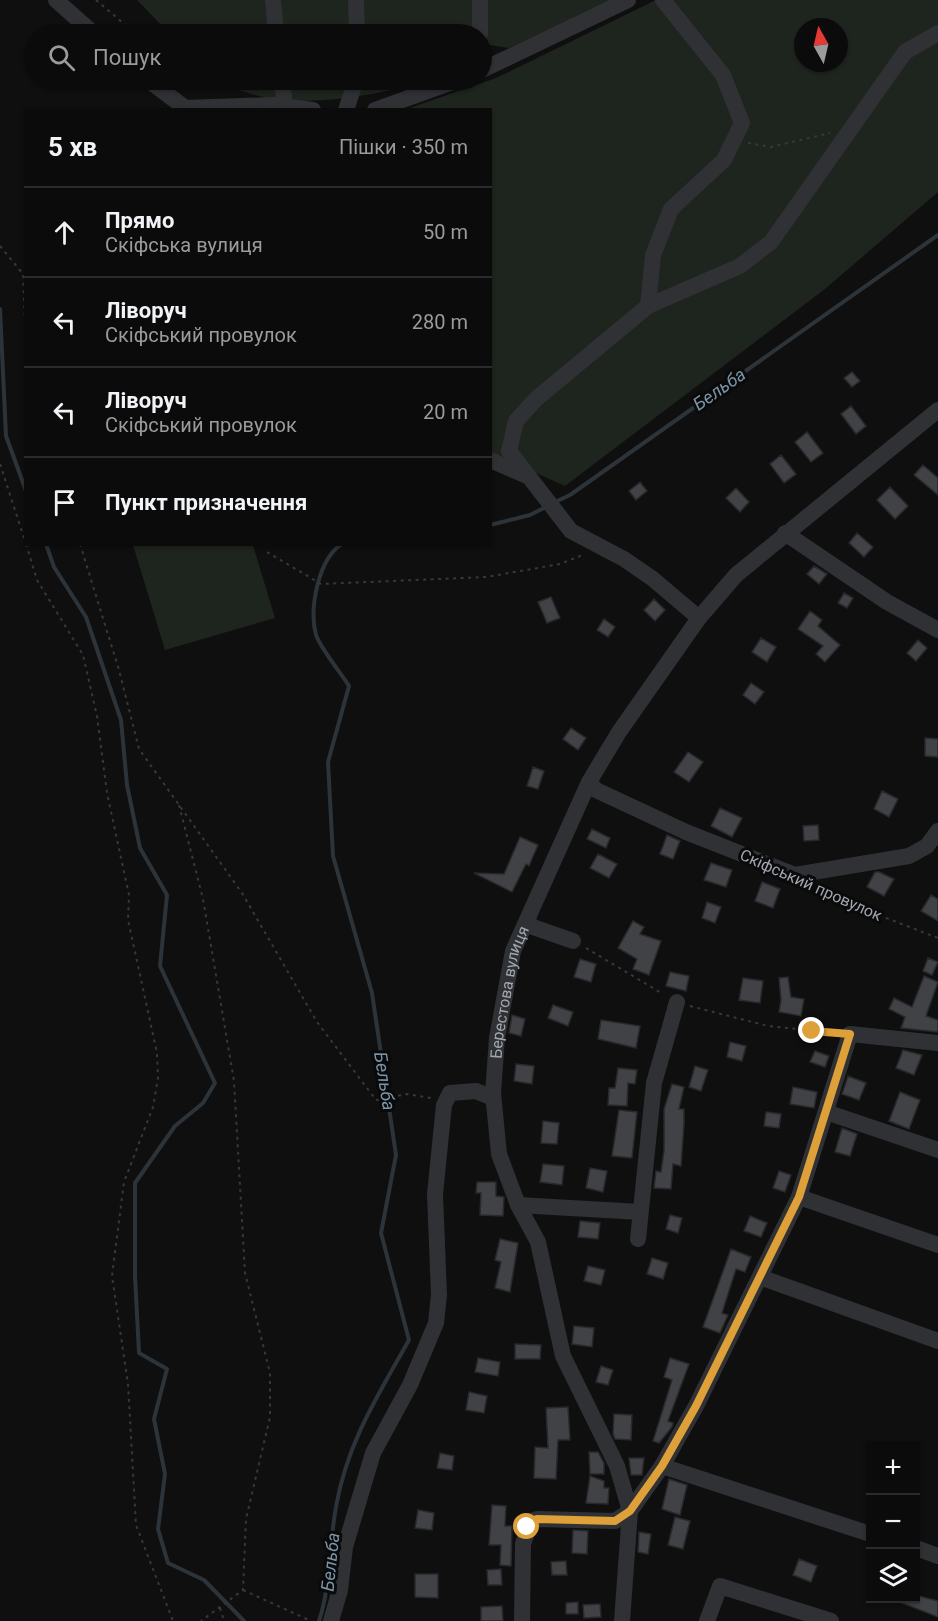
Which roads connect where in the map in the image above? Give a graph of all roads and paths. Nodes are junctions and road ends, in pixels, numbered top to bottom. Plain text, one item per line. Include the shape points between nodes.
1 (56, 0) edge
2 (96, 0) edge
3 (273, 0) edge
4 (356, 0) edge
5 (480, 0) edge
6 (628, 0) edge
7 (663, 0) edge
8 (83, 24) edge
9 (124, 24) edge
10 (275, 24) edge
11 (357, 24) edge
12 (480, 24) edge
13 (938, 33) edge
14 (492, 65) edge
15 (161, 90) edge
16 (279, 90) edge
17 (353, 90) edge
18 (430, 90) edge
19 (275, 107) edge
20 (185, 108) edge
21 (230, 108) edge
22 (347, 108) edge
23 (381, 108) edge
24 (854, 127) junction
25 (734, 141) junction
26 (0, 246) edge
27 (24, 299) edge
28 (648, 306) junction
29 (938, 410) edge
30 (492, 461) edge
31 (0, 464) edge
32 (535, 483) junction
33 (785, 533) junction
34 (24, 538) edge
35 (27, 546) edge
36 (81, 546) edge
37 (598, 548) junction
38 (267, 552) dead end
39 (699, 618) junction
40 (938, 630) edge
41 (589, 782) junction
42 (179, 805) junction
43 (938, 831) edge
44 (795, 875) junction
45 (527, 921) junction
46 (938, 938) edge
47 (573, 941) joint
48 (677, 1002) junction
49 (850, 1034) junction
50 (938, 1043) edge
51 (494, 1098) junction
52 (444, 1105) junction
53 (826, 1112) junction
54 (938, 1150) edge
55 (799, 1197) junction
56 (518, 1205) junction
57 (640, 1212) junction
58 (638, 1239) dead end
59 (938, 1245) edge
60 (760, 1277) junction
61 (938, 1341) edge
62 (662, 1466) junction
63 (630, 1511) junction
64 (866, 1533) edge
65 (918, 1549) edge
66 (938, 1556) edge
67 (243, 1590) junction
68 (220, 1607) junction
69 (173, 1621) edge
70 (201, 1621) edge
71 (224, 1621) edge
72 (311, 1621) edge
73 (331, 1621) edge
74 (522, 1621) edge
75 (622, 1621) edge
76 (707, 1621) edge
77 (831, 1621) edge

1 - 8 street
2 - 9 path
3 - 10 street
4 - 11 street
5 - 12 street
6 - 14 street
7 - 25 street via 723,75 742,123
13 - 24 street via 905,52
15 - 20 street
16 - 19 street
17 - 22 street
18 - 23 street
19 - 21 street
24 - 25 path via 771,147
24 - 28 street via 771,242 740,267
25 - 28 street via 724,160 671,208 653,255
26 - 27 path via 23,274
28 - 32 street via 516,421 509,451
29 - 33 street, Берестова вулиця
30 - 32 street
31 - 34 path
32 - 37 street via 571,531
33 - 39 street, Берестова вулиця via 736,574
33 - 40 street via 887,602
35 - 69 path via 37,580 83,655 129,895 128,920 157,1053 153,1107 124,1182 112,1276 128,1384 136,1525
36 - 42 path via 139,749
37 - 38 path via 560,564 486,576 321,584
37 - 39 street via 624,559 653,579
39 - 41 street, Берестова вулиця
41 - 44 street, Скіфський провулок via 596,790 686,832
41 - 45 street, Берестова вулиця
42 - 52 path via 242,893 317,1022 376,1100 421,1094
42 - 67 path via 202,899 234,1081 244,1273 270,1373 270,1417 246,1519
43 - 44 street via 927,846 909,856
44 - 46 path, Скіфський провулок via 810,889
45 - 47 street via 532,927
45 - 51 street, Берестова вулиця via 513,951 498,1038
47 - 48 path
48 - 49 path via 768,1026
48 - 57 street via 654,1083
49 - 50 street
49 - 53 street
51 - 52 street via 476,1091 450,1093
51 - 56 street, Берестова вулиця via 499,1154
52 - 73 street via 435,1194 439,1295 436,1323 410,1385 373,1453 345,1547 340,1590
53 - 54 street
53 - 55 street
55 - 59 street
55 - 60 street
56 - 57 street
56 - 63 street, Берестова вулиця via 538,1242 562,1356 617,1466
57 - 58 street
60 - 61 street
60 - 62 street
62 - 63 street
62 - 64 street
63 - 74 street via 615,1521 531,1521 523,1544
63 - 75 street
65 - 66 street
67 - 68 path
67 - 72 path
68 - 70 path
68 - 71 path
76 - 77 street via 720,1586

